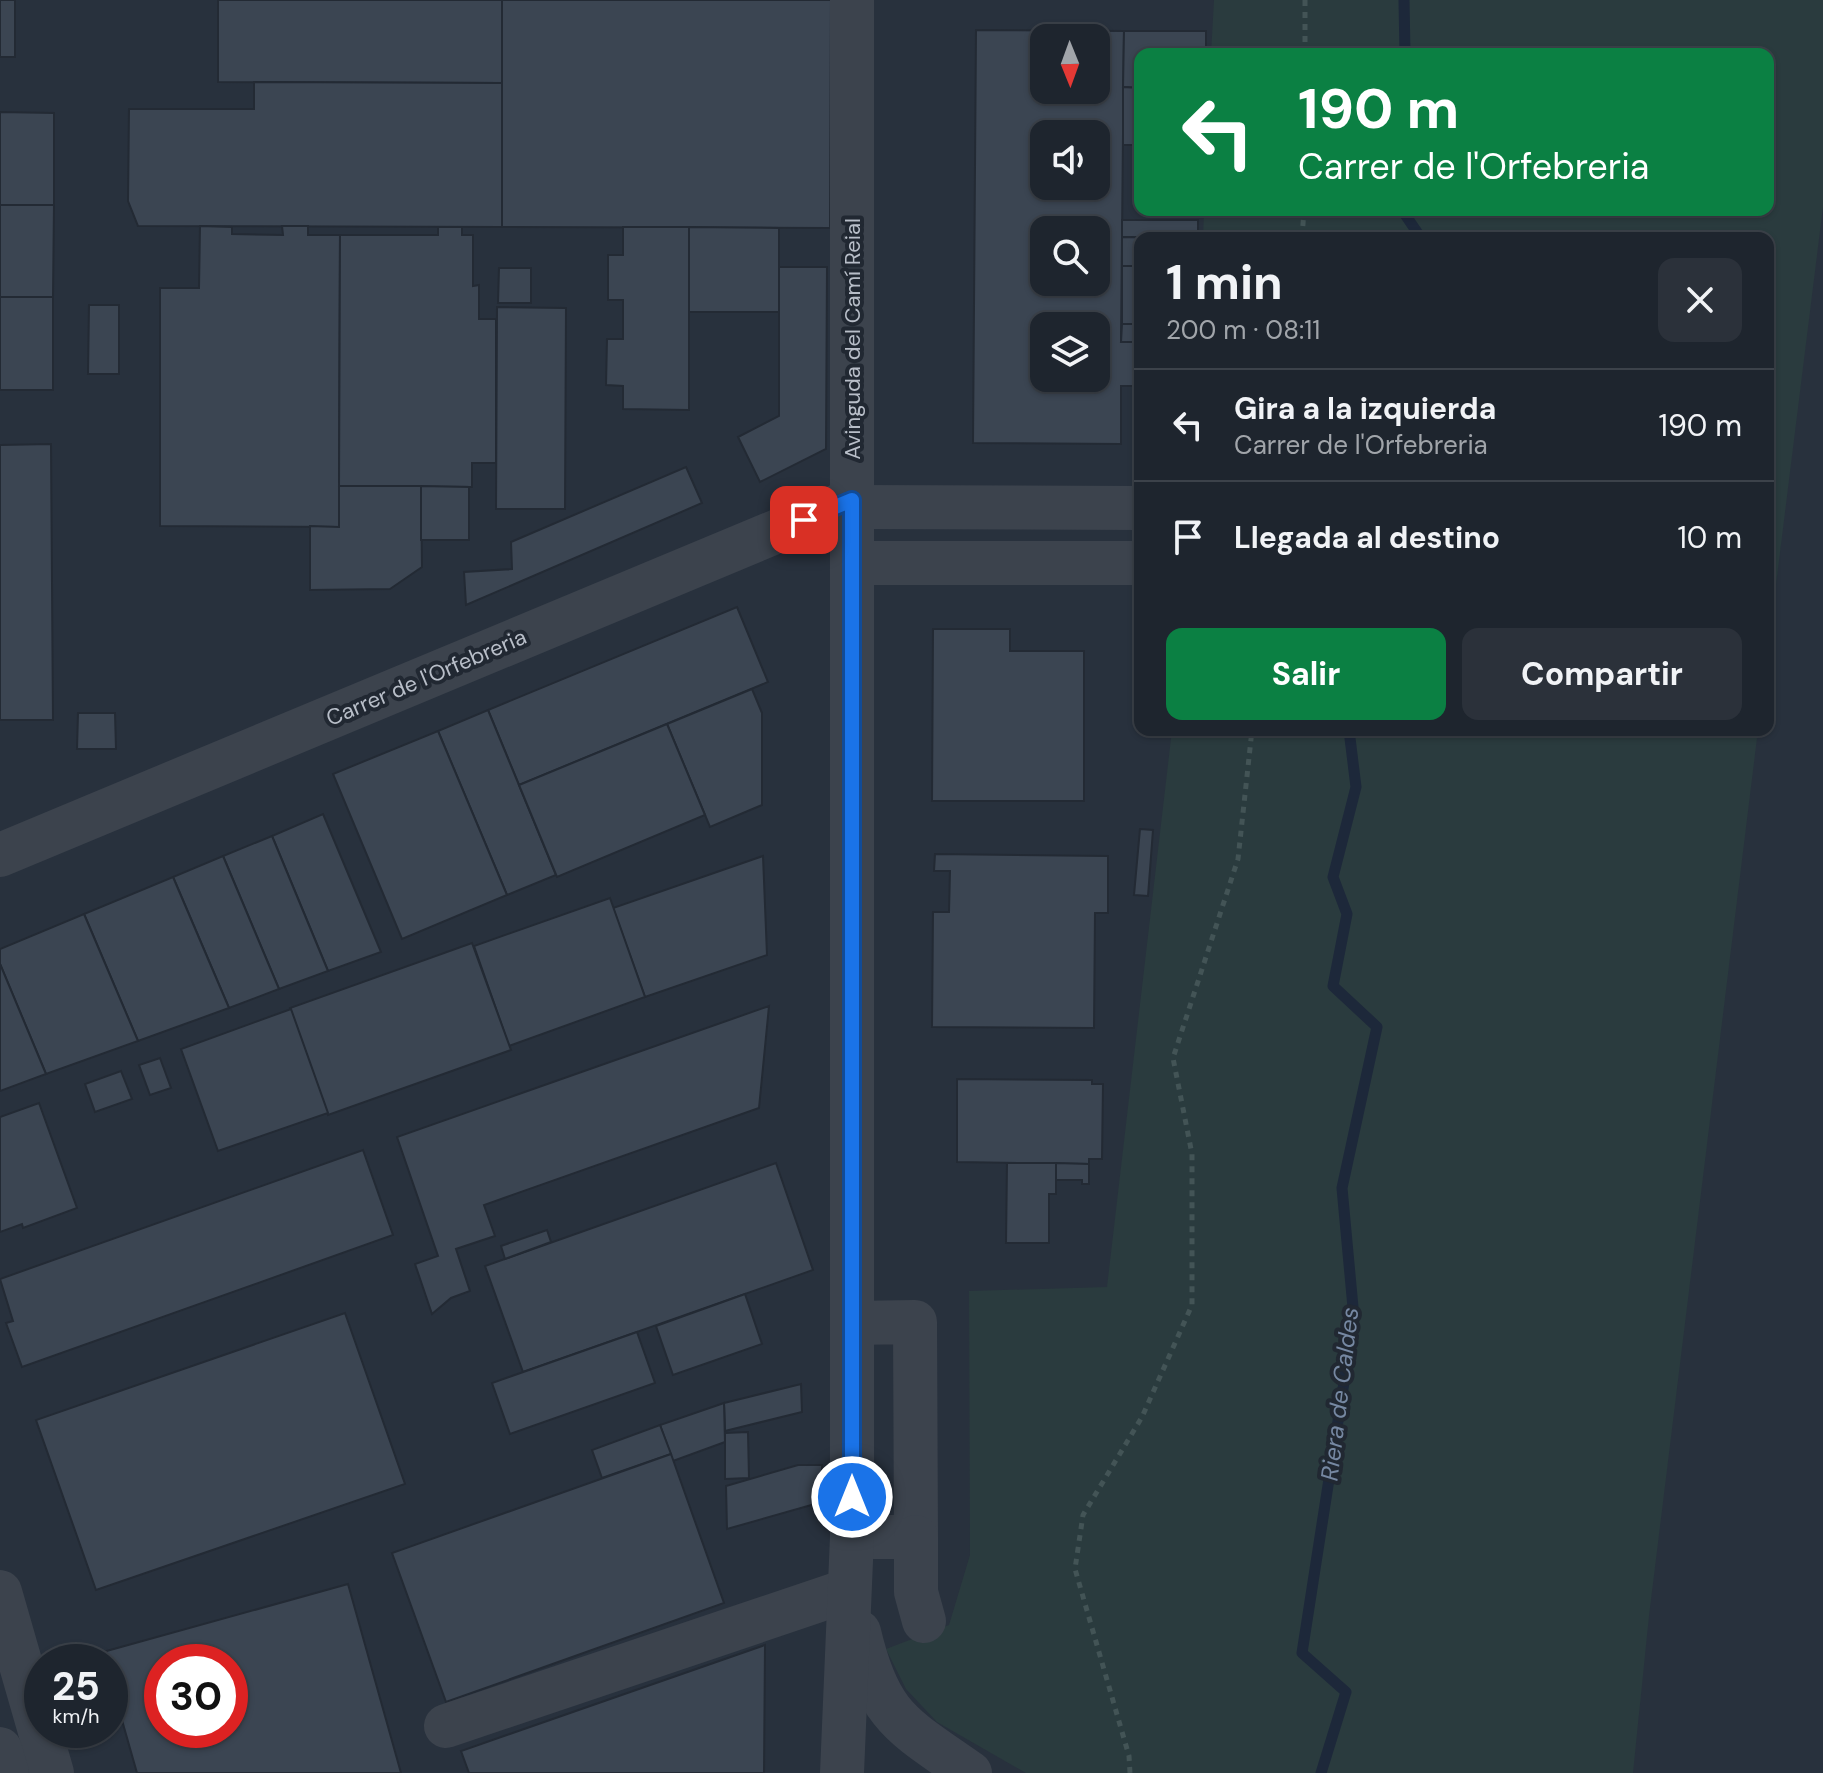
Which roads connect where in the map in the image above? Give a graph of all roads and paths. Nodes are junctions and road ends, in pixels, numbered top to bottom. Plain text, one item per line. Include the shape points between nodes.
1 (852, 0) edge
2 (1305, 0) edge
3 (1305, 48) edge
4 (852, 504) junction
5 (1134, 508) edge
6 (852, 563) junction
7 (1134, 563) edge
8 (1251, 736) edge
9 (0, 855) edge
10 (852, 1323) junction
11 (852, 1537) junction
12 (916, 1537) junction
13 (849, 1590) junction
14 (0, 1592) edge
15 (924, 1621) dead end
16 (446, 1726) dead end
17 (0, 1749) edge
18 (7, 1773) edge
19 (52, 1773) edge
20 (842, 1773) edge
21 (970, 1773) edge
22 (1130, 1773) edge

1 - 4 street, Avinguda del Camí Reial
2 - 3 path
4 - 5 street
4 - 6 street, Avinguda del Camí Reial
4 - 9 street, Carrer de l'Orfebreria
6 - 7 street
6 - 10 street, Avinguda del Camí Reial
8 - 22 path via 1238,859 1173,1058 1192,1154 1192,1305 1142,1417 1083,1515 1075,1569
10 - 11 street, Avinguda del Camí Reial
10 - 12 street via 915,1322
11 - 12 street
11 - 13 street, Avinguda del Camí Reial
12 - 15 street via 916,1592
13 - 16 street
13 - 20 street, Avinguda del Camí Reial
13 - 21 street, Avinguda del Camí Reial via 879,1696 901,1725
14 - 19 street
17 - 18 street

